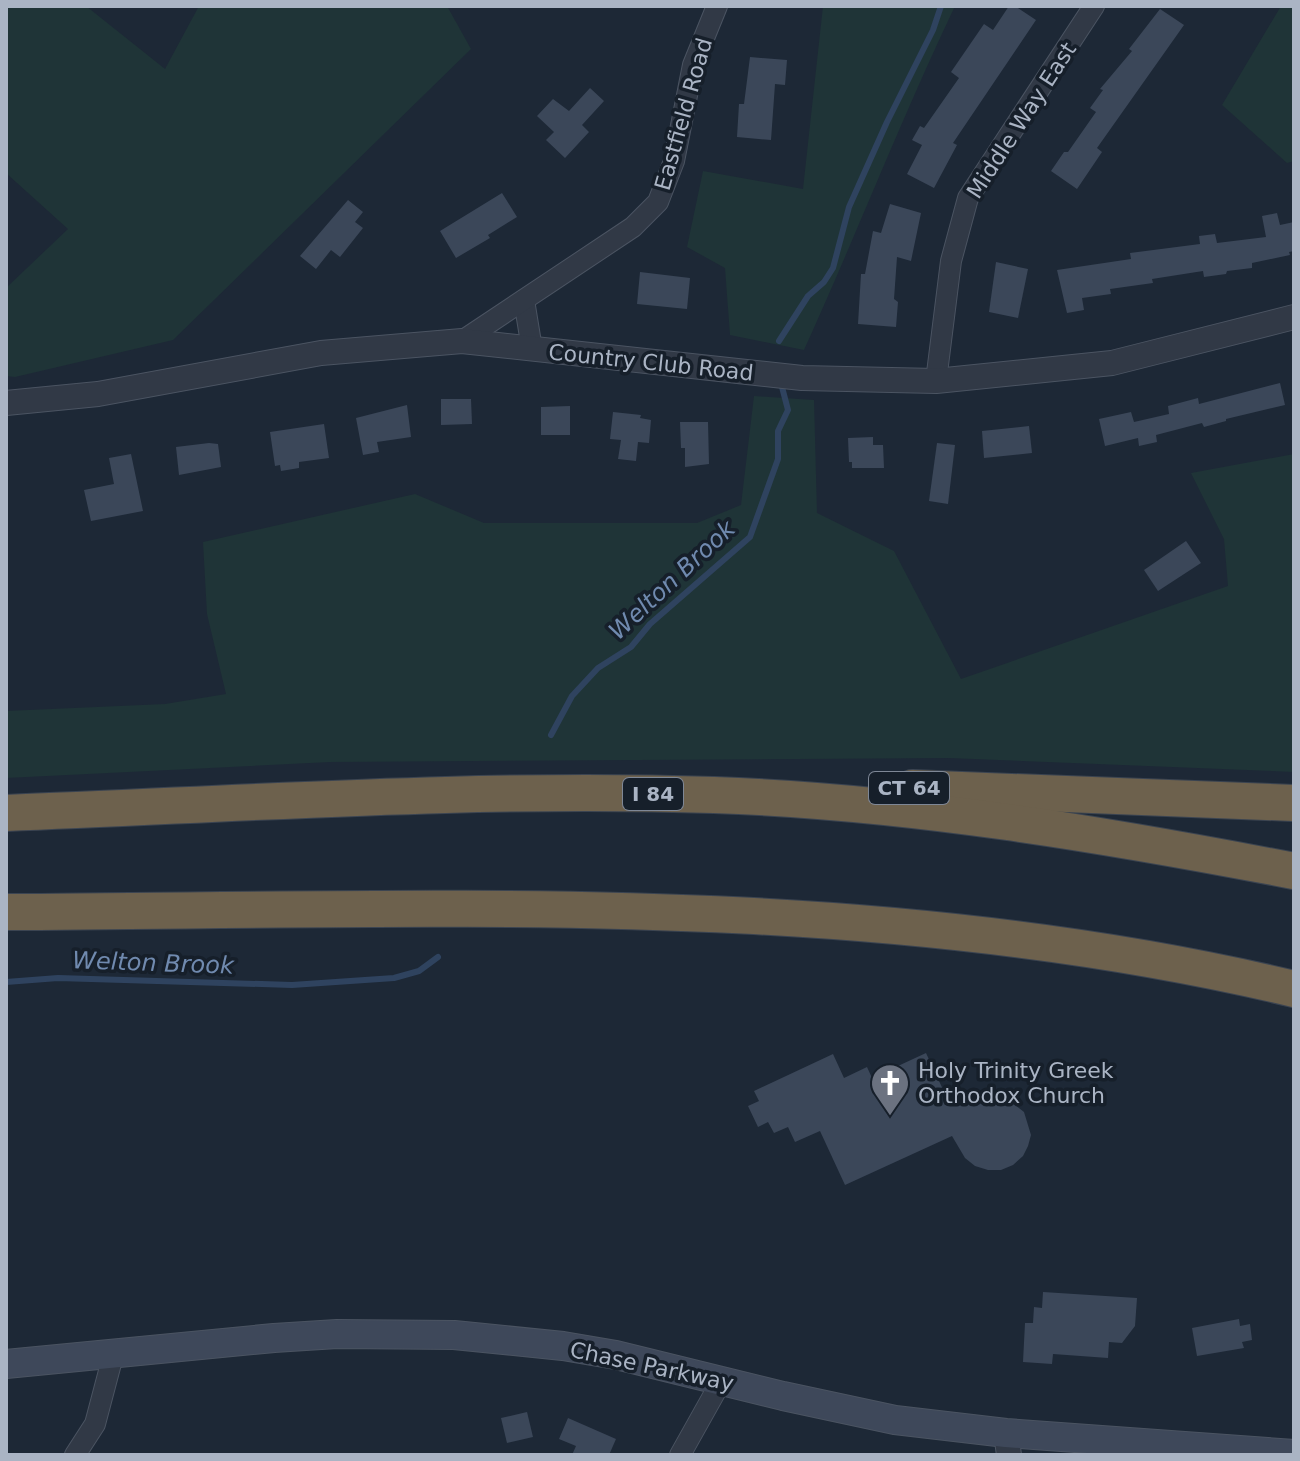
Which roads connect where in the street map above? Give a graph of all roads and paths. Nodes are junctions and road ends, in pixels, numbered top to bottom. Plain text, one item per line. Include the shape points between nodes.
1 (717, 6) edge
2 (1094, 6) edge
3 (524, 300) junction
4 (1294, 317) edge
5 (462, 341) junction
6 (532, 349) junction
7 (936, 381) junction
8 (6, 403) edge
9 (524, 795) junction
10 (1294, 803) edge
11 (6, 813) edge
12 (1294, 871) edge
13 (6, 912) edge
14 (1294, 989) edge
15 (114, 1352) junction
16 (6, 1364) edge
17 (722, 1380) junction
18 (1008, 1444) edge
19 (1294, 1454) edge
20 (75, 1455) edge
21 (680, 1455) edge

1 - 3 street, Eastfield Road via 693,65 674,161 658,202 633,227
2 - 7 street, Middle Way East via 968,198 951,261
3 - 5 street, Eastfield Road
3 - 6 street
4 - 7 street, Country Club Road via 1112,363
5 - 6 street, Country Club Road
5 - 8 street, Country Club Road via 321,353 98,394
6 - 7 street, Country Club Road via 802,378
9 - 10 highway, CT 64 via 807,784
9 - 11 highway, I 84
9 - 12 highway, I 84 via 715,795 922,810
13 - 14 highway via 603,911 814,919 1096,950
15 - 16 main road, Chase Parkway
15 - 17 main road, Chase Parkway via 337,1334 454,1335 616,1355
15 - 20 street via 95,1424
17 - 18 main road, Chase Parkway
17 - 21 street
18 - 19 main road, Chase Parkway

